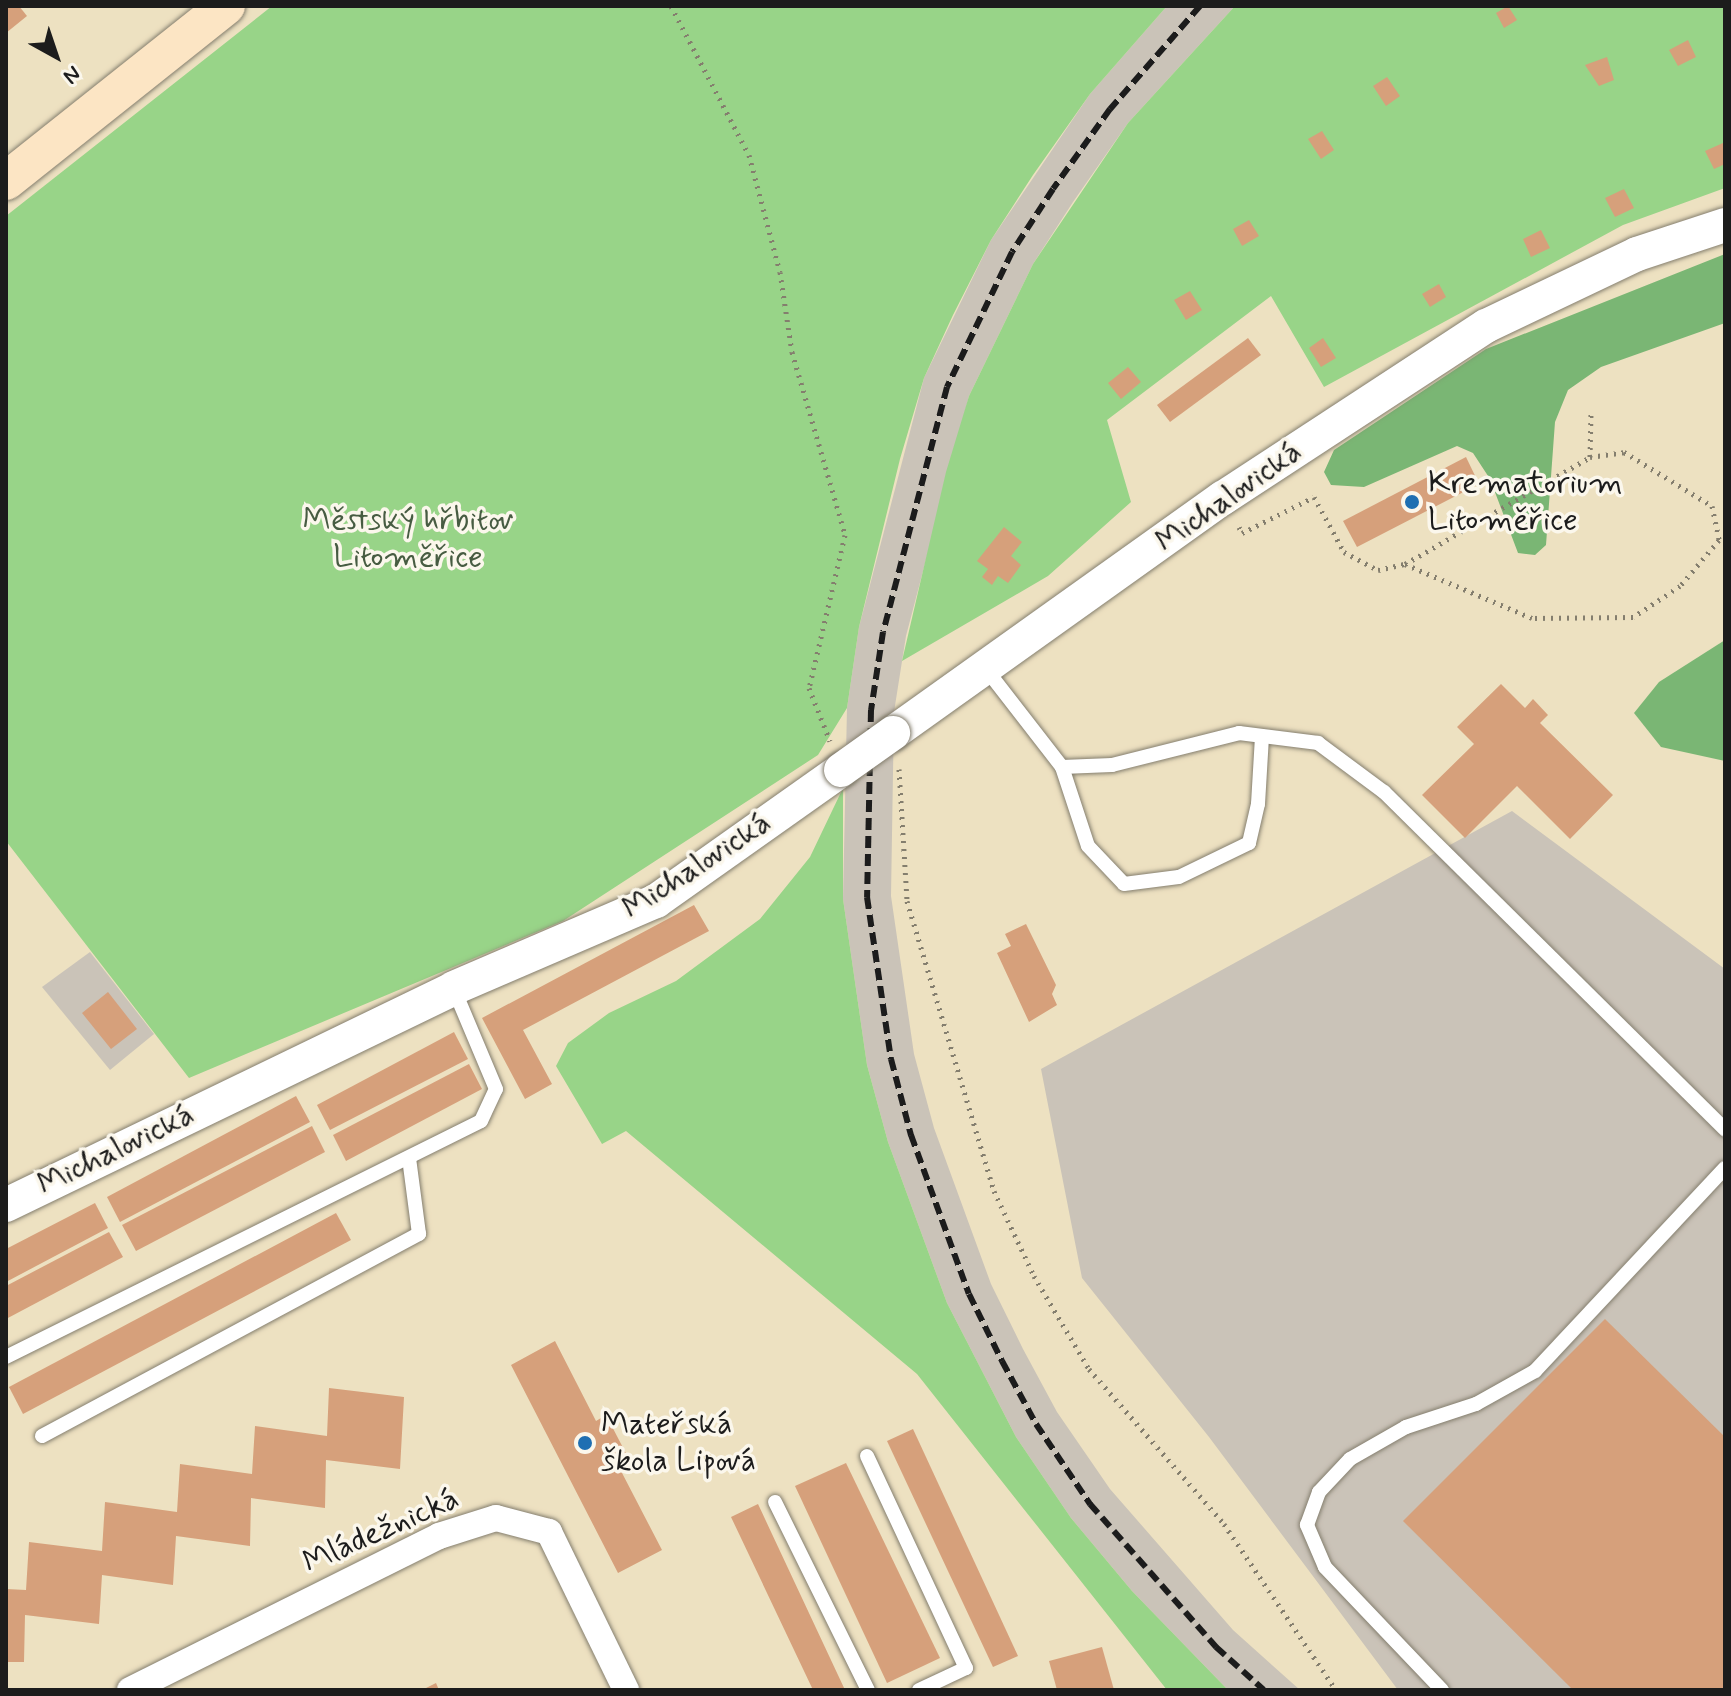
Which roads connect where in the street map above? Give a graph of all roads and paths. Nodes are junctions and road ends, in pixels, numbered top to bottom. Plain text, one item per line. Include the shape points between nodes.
1 (226, 6) edge
2 (671, 6) edge
3 (6, 181) edge
4 (1725, 225) edge
5 (1591, 412) dead end
6 (1590, 457) junction
7 (1242, 533) dead end
8 (1405, 564) junction
9 (986, 669) junction
10 (893, 733) junction
11 (1262, 736) junction
12 (1062, 767) junction
13 (841, 770) junction
14 (454, 988) junction
15 (1725, 1130) edge
16 (409, 1158) junction
17 (1725, 1168) edge
18 (6, 1205) edge
19 (6, 1357) edge
20 (42, 1436) dead end
21 (867, 1456) dead end
22 (775, 1502) dead end
23 (130, 1690) edge
24 (626, 1690) edge
25 (868, 1690) edge
26 (919, 1690) edge
27 (1336, 1690) edge
28 (1442, 1690) edge

1 - 3 main road
2 - 13 path via 749,155 780,272 792,352 845,535 809,688
4 - 9 street, Michalovická via 1637,254 1486,326 1330,427
5 - 6 path
6 - 8 path
6 - 8 path via 1624,452 1712,506 1719,540 1680,586 1633,617 1532,618
7 - 8 path via 1314,497 1344,552 1378,570
9 - 10 street, Michalovická
9 - 12 lane
10 - 13 street, Michalovická, bridge
10 - 27 path via 903,792 907,901 994,1191 1034,1276 1089,1369 1224,1524
11 - 12 lane via 1239,733 1112,765
11 - 12 lane via 1249,843 1179,877 1124,884 1088,846
11 - 15 lane via 1318,743 1384,792
13 - 14 street, Michalovická via 656,901
14 - 16 lane via 496,1089 481,1121
14 - 18 street, Michalovická
16 - 19 lane
16 - 20 lane via 419,1234
17 - 28 lane via 1535,1371 1476,1404 1406,1427 1350,1459 1319,1492 1307,1525 1325,1567
21 - 26 lane via 966,1668
22 - 25 lane
23 - 24 street, Mládežnická via 439,1536 496,1518 549,1532

